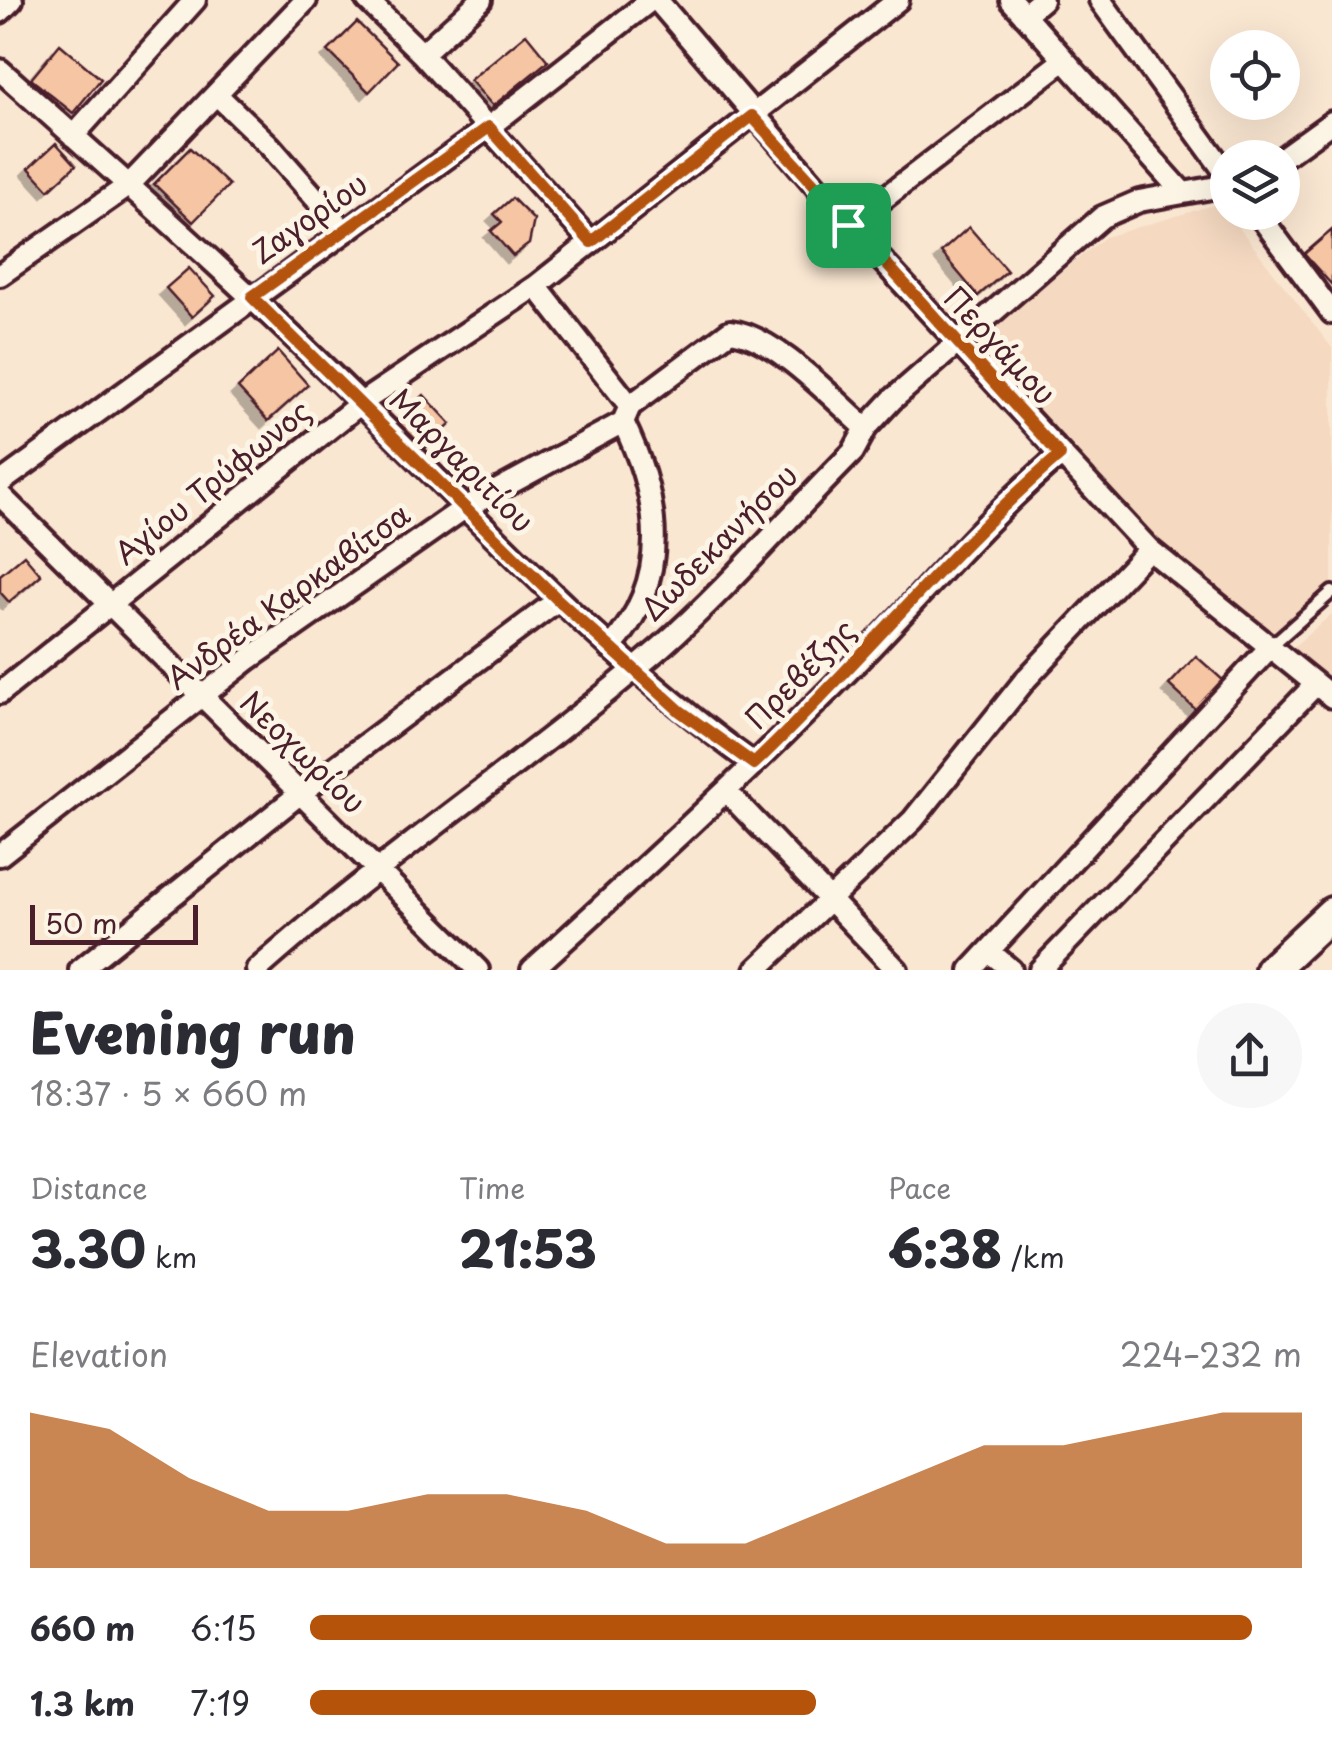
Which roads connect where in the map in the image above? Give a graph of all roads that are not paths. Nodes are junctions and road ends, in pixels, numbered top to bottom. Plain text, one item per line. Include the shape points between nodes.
1 (12, 0) edge
2 (195, 0) edge
3 (306, 0) edge
4 (367, 0) edge
5 (481, 0) edge
6 (654, 0) edge
7 (898, 0) edge
8 (1042, 0) edge
9 (1100, 0) edge
10 (1018, 7) edge
11 (0, 12) edge
12 (422, 54) junction
13 (1064, 60) junction
14 (0, 70) edge
15 (216, 94) junction
16 (752, 116) junction
17 (1332, 122) edge
18 (489, 127) junction
19 (74, 136) junction
20 (1300, 145) edge
21 (1210, 151) edge
22 (130, 185) junction
23 (1210, 187) edge
24 (1182, 192) junction
25 (848, 225) junction
26 (1270, 230) edge
27 (346, 232) junction
28 (591, 242) junction
29 (0, 275) edge
30 (536, 286) junction
31 (252, 297) junction
32 (1332, 314) edge
33 (957, 346) junction
34 (361, 403) junction
35 (626, 414) junction
36 (866, 428) junction
37 (1060, 455) junction
38 (0, 483) edge
39 (0, 495) edge
40 (463, 509) junction
41 (1148, 549) junction
42 (1332, 592) edge
43 (558, 600) junction
44 (108, 605) junction
45 (1272, 645) junction
46 (610, 648) junction
47 (632, 668) junction
48 (1324, 690) edge
49 (0, 693) edge
50 (200, 696) junction
51 (754, 764) junction
52 (302, 792) junction
53 (728, 792) junction
54 (0, 855) edge
55 (377, 868) junction
56 (828, 901) junction
57 (1332, 913) edge
58 (990, 952) junction
59 (80, 970) edge
60 (257, 970) edge
61 (478, 970) edge
62 (532, 970) edge
63 (756, 970) edge
64 (897, 970) edge
65 (971, 970) edge
66 (1010, 970) edge
67 (1040, 970) edge
68 (1271, 970) edge

1 - 11 street
2 - 19 street
3 - 15 street
4 - 12 street
5 - 12 street
6 - 16 street, Περγάμου
6 - 18 street, Ζαγορίου
7 - 16 street, Αγίου Τρύφωνος
8 - 10 street
9 - 21 street
10 - 13 street
12 - 18 street
13 - 24 street
13 - 25 street
14 - 19 street, Μαργαριτίου
15 - 22 street
15 - 27 street
16 - 25 street, Περγάμου
16 - 28 street, Αγίου Τρύφωνος
17 - 20 street
18 - 27 street, Ζαγορίου
18 - 28 street
19 - 22 street, Μαργαριτίου
22 - 29 street
22 - 31 street, Μαργαριτίου
23 - 24 street, Δωδεκανήσου
24 - 33 street, Δωδεκανήσου via 1110,212
25 - 33 street, Περγάμου
26 - 32 street
27 - 31 street, Ζαγορίου
28 - 30 street, Αγίου Τρύφωνος
30 - 34 street, Αγίου Τρύφωνος
30 - 35 street
31 - 34 street, Μαργαριτίου
31 - 38 street, Ζαγορίου
33 - 36 street, Δωδεκανήσου
33 - 37 street, Περγάμου
34 - 40 street, Μαργαριτίου
34 - 44 street, Αγίου Τρύφωνος
35 - 36 street, Ανδρέα Καρκαβίτσα via 736,331 798,367
35 - 40 street, Ανδρέα Καρκαβίτσα
35 - 46 street via 648,496 654,562 642,603
36 - 47 street, Δωδεκανήσου via 853,452
37 - 41 street, Περγάμου
37 - 51 street, Πρεβέζης via 1010,498
39 - 44 street, Νεοχωρίου
40 - 43 street, Μαργαριτίου
40 - 50 street, Ανδρέα Καρκαβίτσα
41 - 45 street, Περγάμου
41 - 56 street via 1014,693 913,820
42 - 45 lane
43 - 46 street, Μαργαριτίου
43 - 52 street
44 - 49 street, Αγίου Τρύφωνος
44 - 50 street, Νεοχωρίου
45 - 48 street, Περγάμου
45 - 58 street
46 - 47 street, Μαργαριτίου
47 - 51 street, Μαργαριτίου
47 - 55 street, Δωδεκανήσου
48 - 67 street
50 - 52 street, Νεοχωρίου
50 - 54 street, Ανδρέα Καρκαβίτσα
51 - 53 street, Πρεβέζης
52 - 55 street, Νεοχωρίου
52 - 59 street
53 - 56 street
53 - 62 street, Πρεβέζης
55 - 60 street, Δωδεκανήσου
55 - 61 street, Νεοχωρίου
56 - 63 street
56 - 64 street
57 - 68 street
58 - 65 street
58 - 66 street

